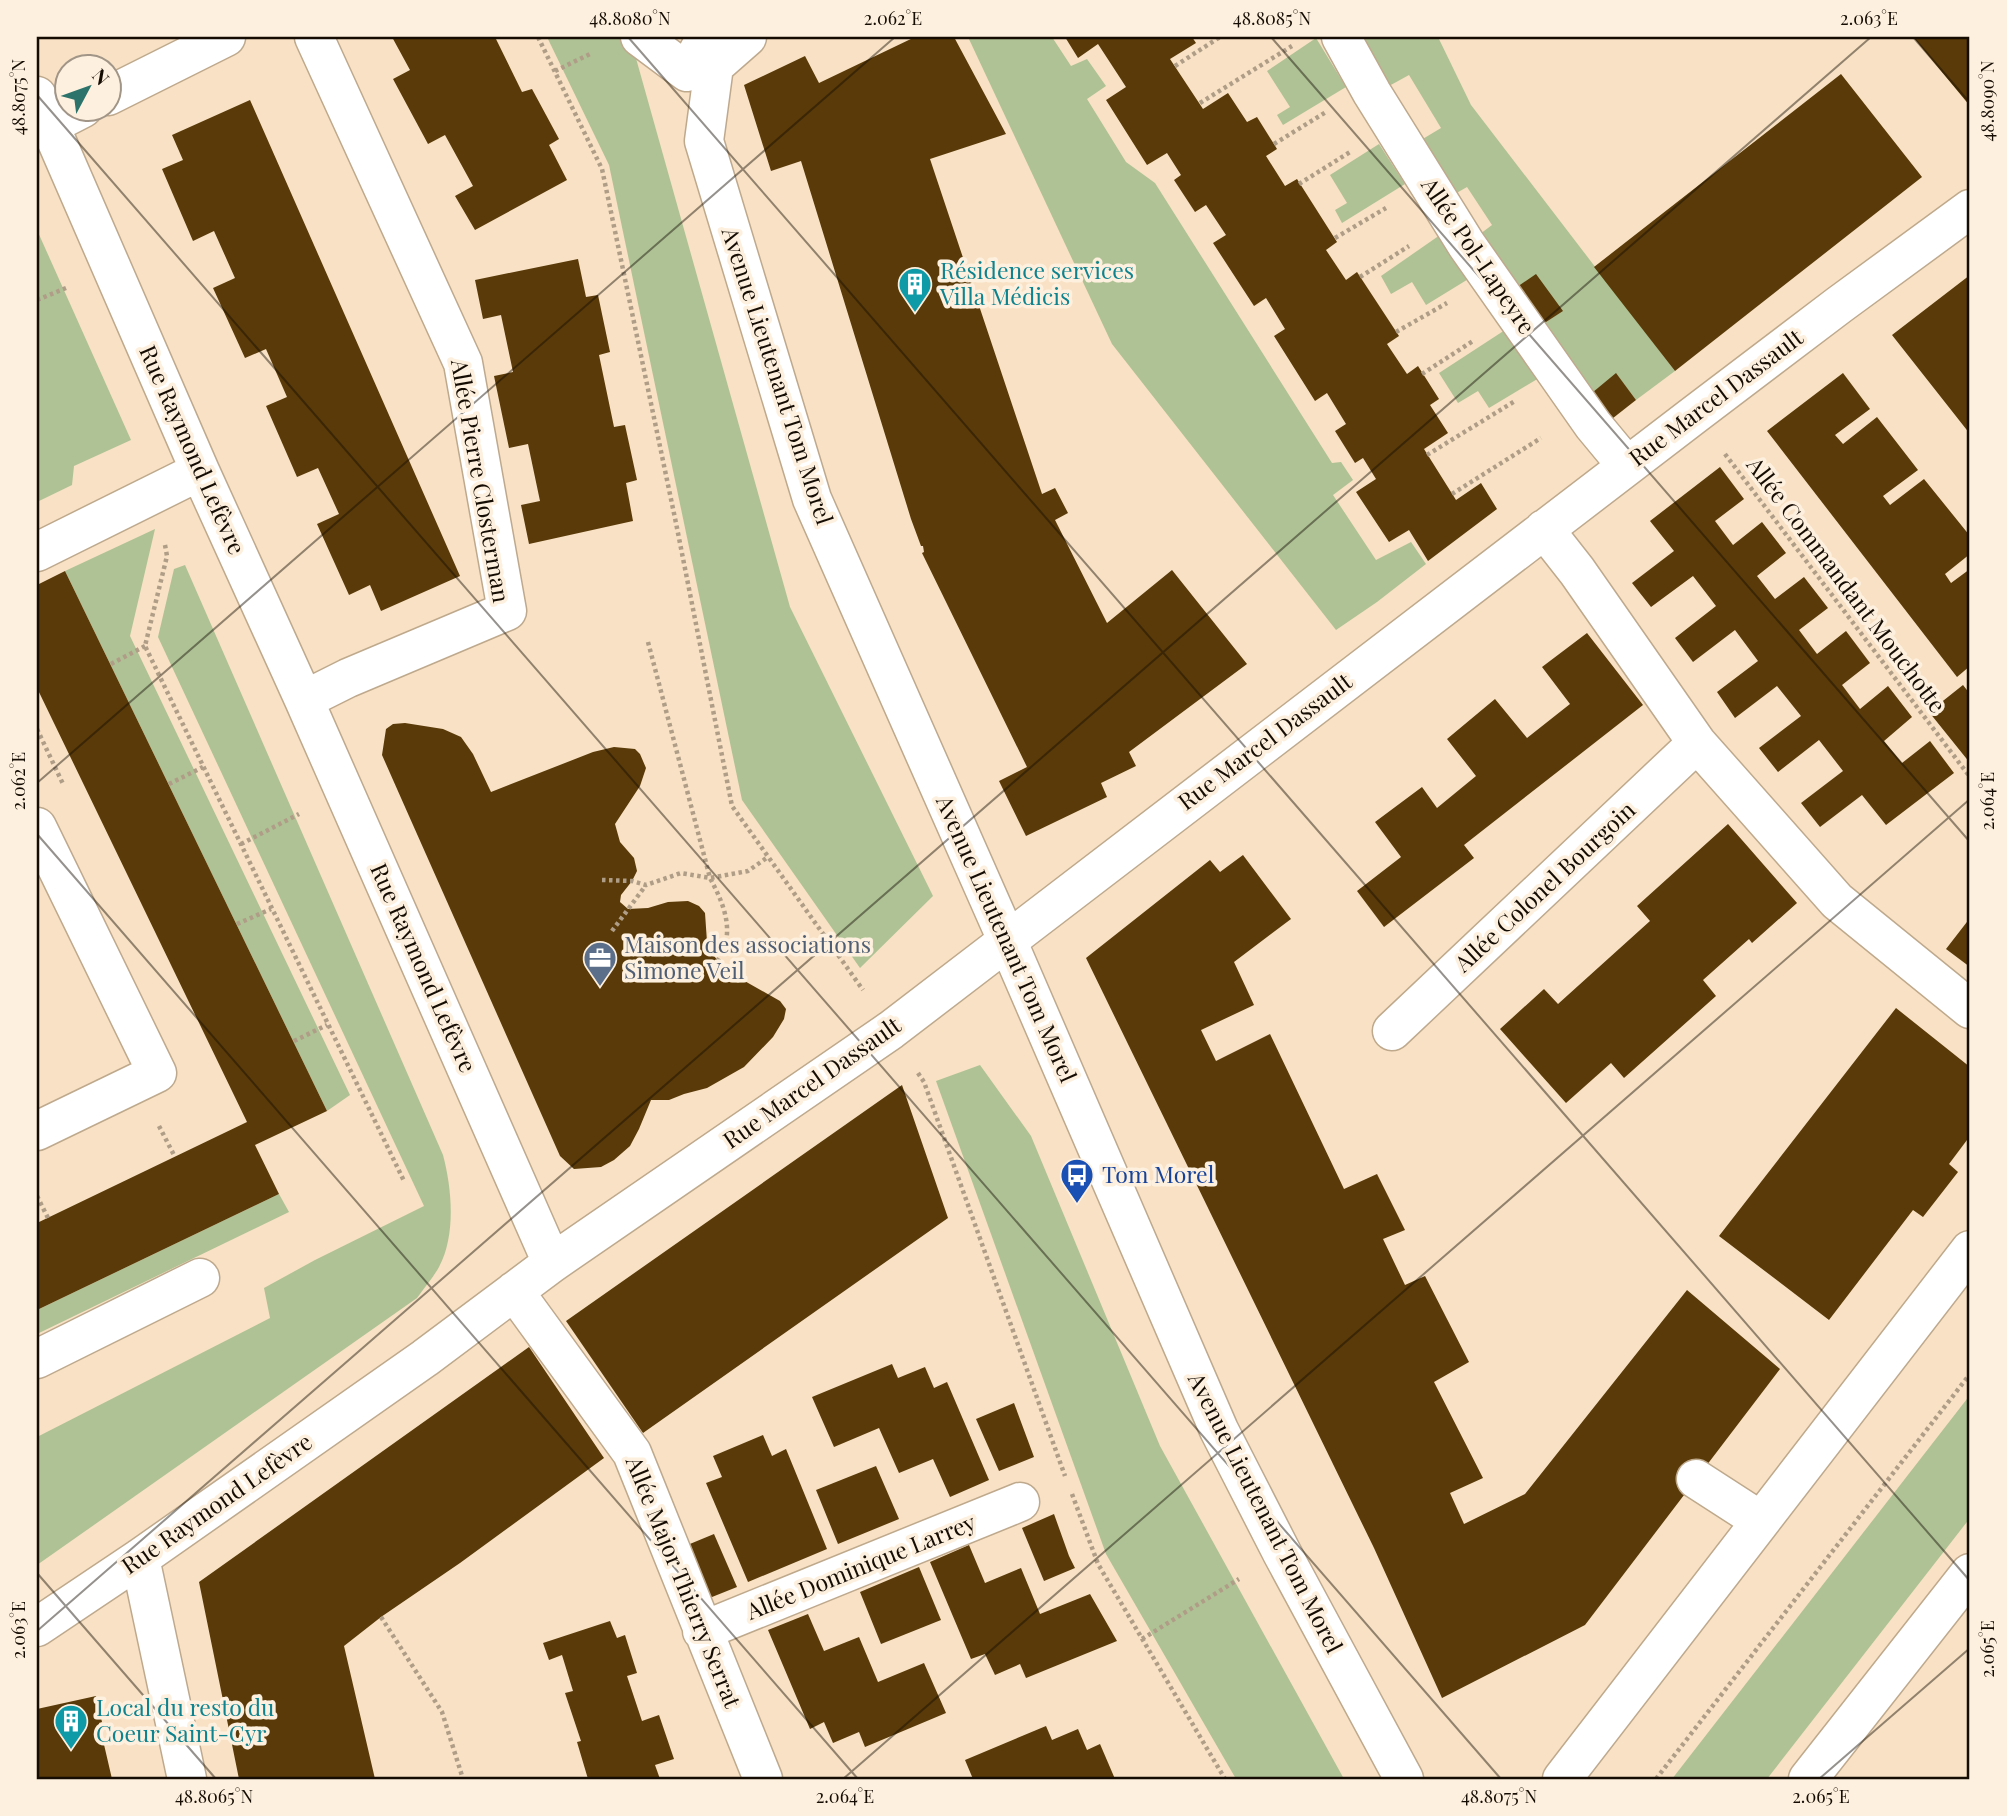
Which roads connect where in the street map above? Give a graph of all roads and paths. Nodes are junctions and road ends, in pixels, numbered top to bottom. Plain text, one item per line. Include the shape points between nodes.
1 (226, 37) edge
2 (314, 37) edge
3 (538, 37) edge
4 (640, 37) edge
5 (747, 37) edge
6 (1220, 37) edge
7 (1341, 37) edge
8 (1297, 43) dead end
9 (710, 51) edge
10 (1175, 66) dead end
11 (563, 68) dead end
12 (555, 71) junction
13 (1369, 86) junction
14 (122, 89) edge
15 (1200, 103) dead end
16 (61, 122) edge
17 (1393, 126) junction
18 (1274, 144) dead end
19 (1299, 184) dead end
20 (1970, 209) edge
21 (1515, 314) junction
22 (1422, 374) dead end
23 (1558, 374) junction
24 (1583, 411) junction
25 (1694, 415) junction
26 (1427, 455) dead end
27 (1627, 466) junction
28 (200, 471) junction
29 (1452, 494) dead end
30 (154, 495) junction
31 (1544, 529) junction
32 (37, 552) edge
33 (648, 642) dead end
34 (145, 646) junction
35 (110, 664) dead end
36 (304, 700) junction
37 (1697, 743) junction
38 (203, 767) junction
39 (1970, 777) edge
40 (169, 784) dead end
41 (294, 816) dead end
42 (37, 827) edge
43 (240, 844) junction
44 (768, 857) junction
45 (710, 878) junction
46 (602, 880) dead end
47 (646, 885) junction
48 (271, 909) junction
49 (237, 924) dead end
50 (612, 931) dead end
51 (1007, 940) junction
52 (718, 960) dead end
53 (1970, 1009) edge
54 (327, 1025) junction
55 (891, 1030) junction
56 (1392, 1031) dead end
57 (294, 1041) dead end
58 (154, 1116) dead end
59 (37, 1131) edge
60 (174, 1157) dead end
61 (404, 1181) dead end
62 (37, 1196) edge
63 (48, 1218) dead end
64 (1970, 1250) edge
65 (552, 1263) junction
66 (200, 1278) dead end
67 (514, 1292) junction
68 (37, 1359) edge
69 (1970, 1374) edge
70 (1066, 1478) dead end
71 (1696, 1479) dead end
72 (1071, 1490) dead end
73 (1020, 1503) dead end
74 (1761, 1521) junction
75 (141, 1558) junction
76 (1970, 1573) edge
77 (1235, 1582) dead end
78 (381, 1617) dead end
79 (37, 1627) edge
80 (702, 1631) junction
81 (1142, 1639) junction
82 (187, 1779) edge
83 (463, 1779) edge
84 (763, 1779) edge
85 (1225, 1779) edge
86 (1404, 1779) edge
87 (1562, 1779) edge
88 (1656, 1779) edge
89 (1808, 1779) edge

1 - 14 street
2 - 36 street, Allée Pierre Closterman via 463,363 507,611
3 - 12 path
4 - 9 street via 687,72
5 - 9 street
6 - 10 path
7 - 13 street, Allée Pol-Lapeyre
8 - 15 path
9 - 51 street, Avenue Lieutenant Tom Morel via 704,141 812,499
11 - 12 path
12 - 44 path via 602,169 732,806
13 - 17 street, Allée Pol-Lapeyre
13 - 18 path
16 - 28 street, Rue Raymond Lefèvre
17 - 19 path
17 - 21 street, Allée Pol-Lapeyre
20 - 25 street, Rue Marcel Dassault
21 - 22 path
21 - 23 street, Allée Pol-Lapeyre
23 - 24 street, Allée Pol-Lapeyre
23 - 26 path
24 - 27 street, Allée Pol-Lapeyre
24 - 29 path
25 - 27 street, Rue Marcel Dassault
25 - 39 path, Allée Commandant Mouchotte
27 - 31 street, Rue Marcel Dassault
28 - 30 street
28 - 36 street, Rue Raymond Lefèvre
30 - 32 street
30 - 34 path via 167,556
31 - 37 street
31 - 51 street, Rue Marcel Dassault
33 - 45 path
34 - 35 path
34 - 38 path
36 - 65 street, Rue Raymond Lefèvre
37 - 53 street via 1837,901
37 - 56 street, Allée Colonel Bourgoin
38 - 40 path
38 - 43 path
41 - 43 path
42 - 59 street via 157,1073
43 - 48 path
44 - 45 path via 748,871
44 - 55 path
45 - 47 path via 681,873
45 - 52 path via 723,901 728,928
46 - 47 path
47 - 50 path
48 - 49 path
48 - 54 path
51 - 55 street, Rue Marcel Dassault
51 - 86 street, Avenue Lieutenant Tom Morel via 1219,1430
54 - 57 path
54 - 61 path
55 - 65 street, Rue Marcel Dassault
55 - 70 path via 924,1082
58 - 60 path
62 - 63 path
64 - 74 street
65 - 67 street, Rue Raymond Lefèvre
66 - 68 street
67 - 75 street, Rue Raymond Lefèvre
67 - 80 street, Allée Major Thierry Serrat via 632,1453
69 - 88 path
71 - 74 street
72 - 81 path via 1098,1564
73 - 80 street, Allée Dominique Larrey
74 - 87 street
75 - 79 street, Rue Raymond Lefèvre
75 - 82 street
76 - 89 street
77 - 81 path
78 - 83 path via 442,1712
80 - 84 street, Allée Major Thierry Serrat
81 - 85 path

